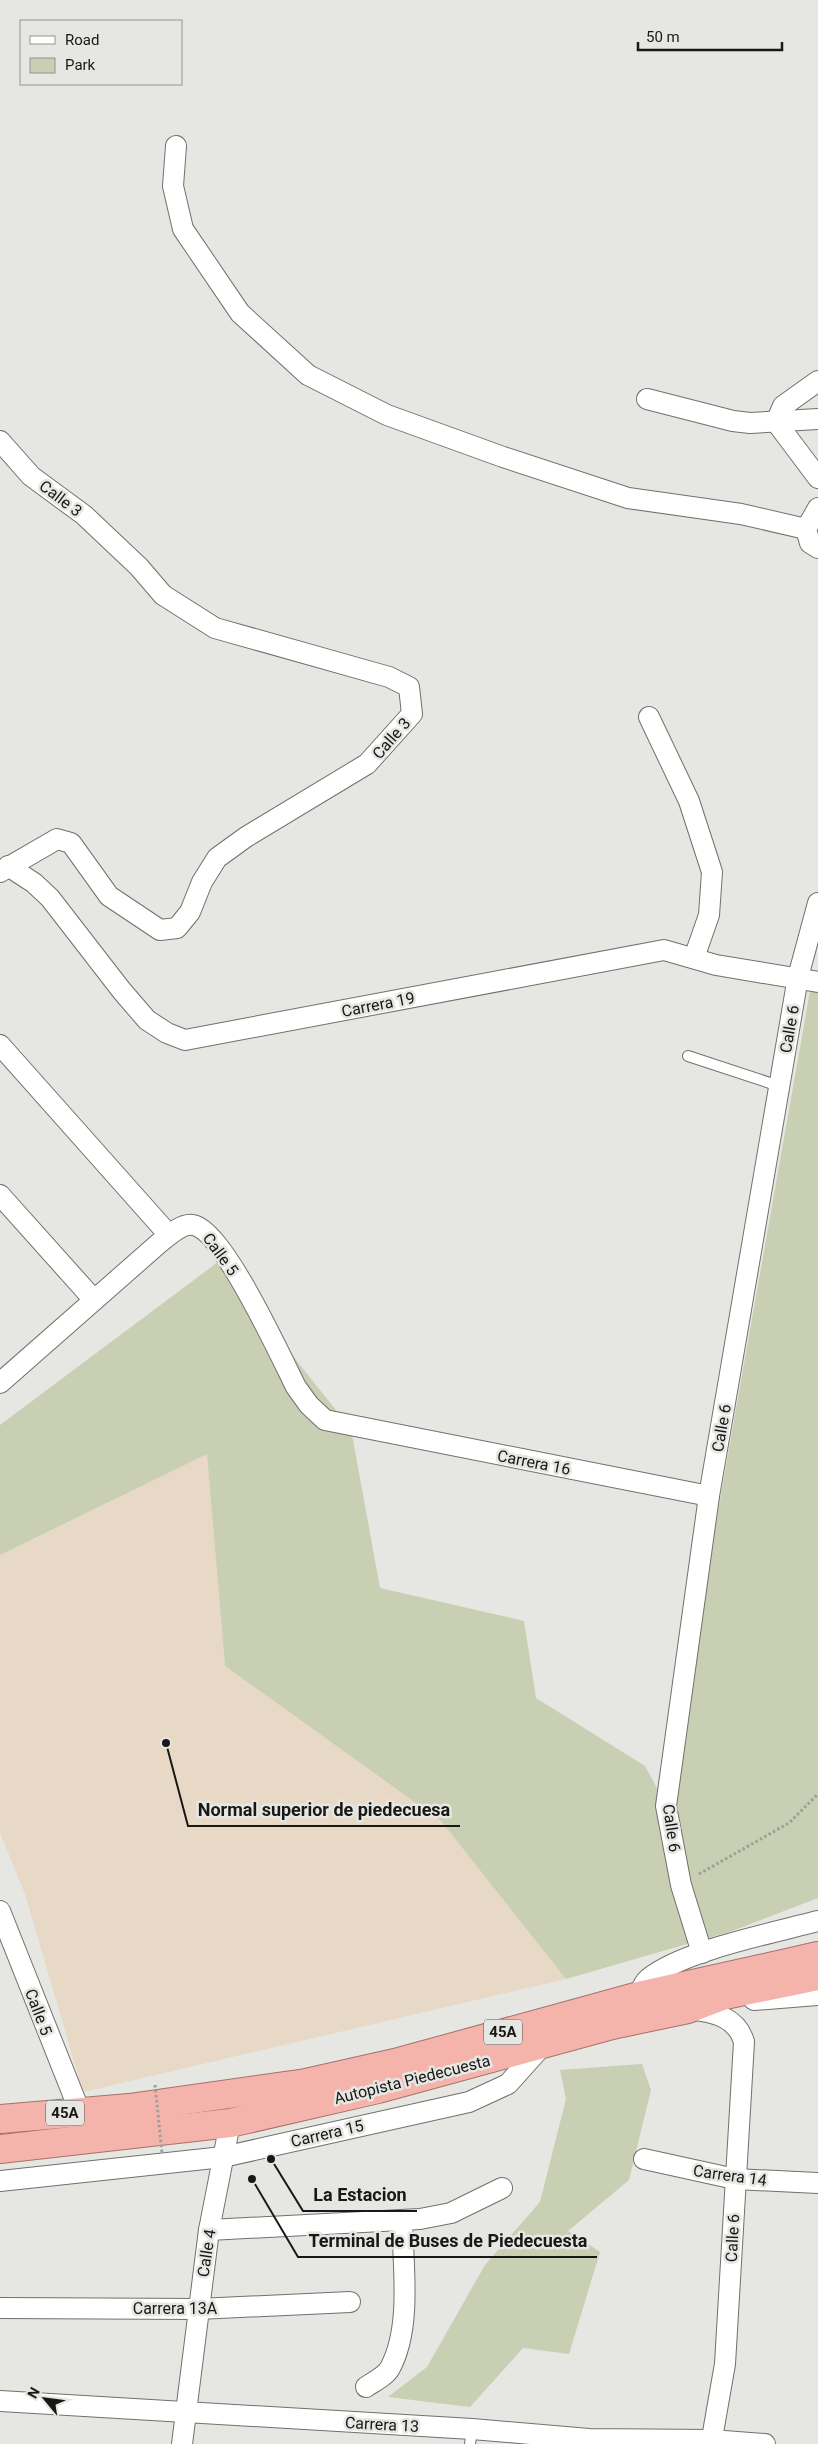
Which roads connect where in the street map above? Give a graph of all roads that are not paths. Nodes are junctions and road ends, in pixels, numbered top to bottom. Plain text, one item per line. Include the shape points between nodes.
1 (176, 146) dead end
2 (818, 381) edge
3 (647, 399) dead end
4 (818, 419) edge
5 (776, 422) junction
6 (0, 441) edge
7 (818, 478) edge
8 (818, 508) edge
9 (806, 530) junction
10 (818, 548) edge
11 (650, 717) dead end
12 (4, 869) edge
13 (818, 903) edge
14 (694, 958) junction
15 (798, 977) junction
16 (818, 982) edge
17 (0, 1045) edge
18 (688, 1056) dead end
19 (779, 1086) junction
20 (0, 1195) edge
21 (169, 1235) junction
22 (94, 1300) junction
23 (0, 1383) edge
24 (359, 1428) joint
25 (709, 1496) junction
26 (0, 1911) edge
27 (818, 1921) edge
28 (702, 1953) junction
29 (818, 1956) edge
30 (818, 1976) edge
31 (725, 1995) junction
32 (818, 1995) edge
33 (639, 1996) junction
34 (688, 2008) junction
35 (542, 2045) junction
36 (80, 2112) junction
37 (0, 2119) edge
38 (230, 2123) junction
39 (0, 2149) edge
40 (223, 2157) junction
41 (644, 2160) dead end
42 (735, 2179) junction
43 (0, 2181) edge
44 (818, 2183) edge
45 (502, 2188) dead end
46 (402, 2220) junction
47 (209, 2230) junction
48 (350, 2302) dead end
49 (0, 2308) edge
50 (198, 2309) junction
51 (366, 2387) dead end
52 (0, 2401) edge
53 (187, 2414) junction
54 (471, 2437) edge
55 (711, 2442) edge
56 (182, 2444) edge
57 (764, 2444) edge

1 - 9 street via 173,186 183,229 240,313 308,375 387,415 628,498 741,514
2 - 5 street via 783,406
3 - 5 street via 733,421
4 - 5 street
5 - 7 street
6 - 12 street, Calle 3 via 32,476 84,515 126,554 163,595 215,628 390,677 409,686 412,714 367,764 217,858 202,882 190,912 177,928 160,930 109,896 72,843 57,839
8 - 9 street
9 - 10 street via 810,543
11 - 14 street via 689,802 712,872 708,916
12 - 14 street, Carrera 19 via 34,883 50,898 147,1020 185,1040 664,950
13 - 15 street, Calle 6
14 - 15 street, Carrera 19 via 716,965
15 - 16 street, Carrera 19
15 - 19 street, Calle 6
17 - 21 street
18 - 19 lane
19 - 25 street, Calle 6
20 - 22 street
21 - 22 street, Calle 5
21 - 24 street, Calle 5 via 192,1225 203,1228 212,1237 227,1257 296,1387 309,1405 325,1420
22 - 23 street, Calle 5
24 - 25 street, Carrera 16
25 - 28 street, Calle 6 via 666,1806 681,1885
26 - 36 street, Calle 5
27 - 28 street
28 - 33 street via 664,1967 646,1981
29 - 33 highway, Autopista Piedecuesta / 45A
30 - 31 highway, Autopista Piedecuesta / 45A
31 - 32 street via 750,2000
31 - 34 highway, Autopista Piedecuesta / 45A
33 - 36 highway, Autopista Piedecuesta / 45A via 395,2063 306,2083
34 - 35 highway, Autopista Piedecuesta / 45A
34 - 42 street, Calle 6 via 713,2012 734,2023 744,2042
35 - 38 highway, Autopista Piedecuesta / 45A via 378,2089
35 - 40 street, Carrera 15 via 508,2084 469,2102
36 - 37 highway, Autopista Piedecuesta / 45A
38 - 39 highway, Autopista Piedecuesta / 45A
38 - 40 street, Calle 4
40 - 43 street, Carrera 15
40 - 47 street, Calle 4
41 - 42 street, Carrera 14
42 - 44 street, Carrera 14
42 - 55 street, Calle 6 via 725,2364
45 - 46 street via 451,2213
46 - 47 street
46 - 51 street via 404,2315 400,2344 390,2370
47 - 50 street, Calle 4
48 - 50 street, Carrera 13A
49 - 50 street, Carrera 13A
50 - 53 street, Calle 4
52 - 53 street, Carrera 13
53 - 54 street, Carrera 13
53 - 56 street, Calle 4
54 - 55 street, Carrera 13
55 - 57 street, Carrera 13

